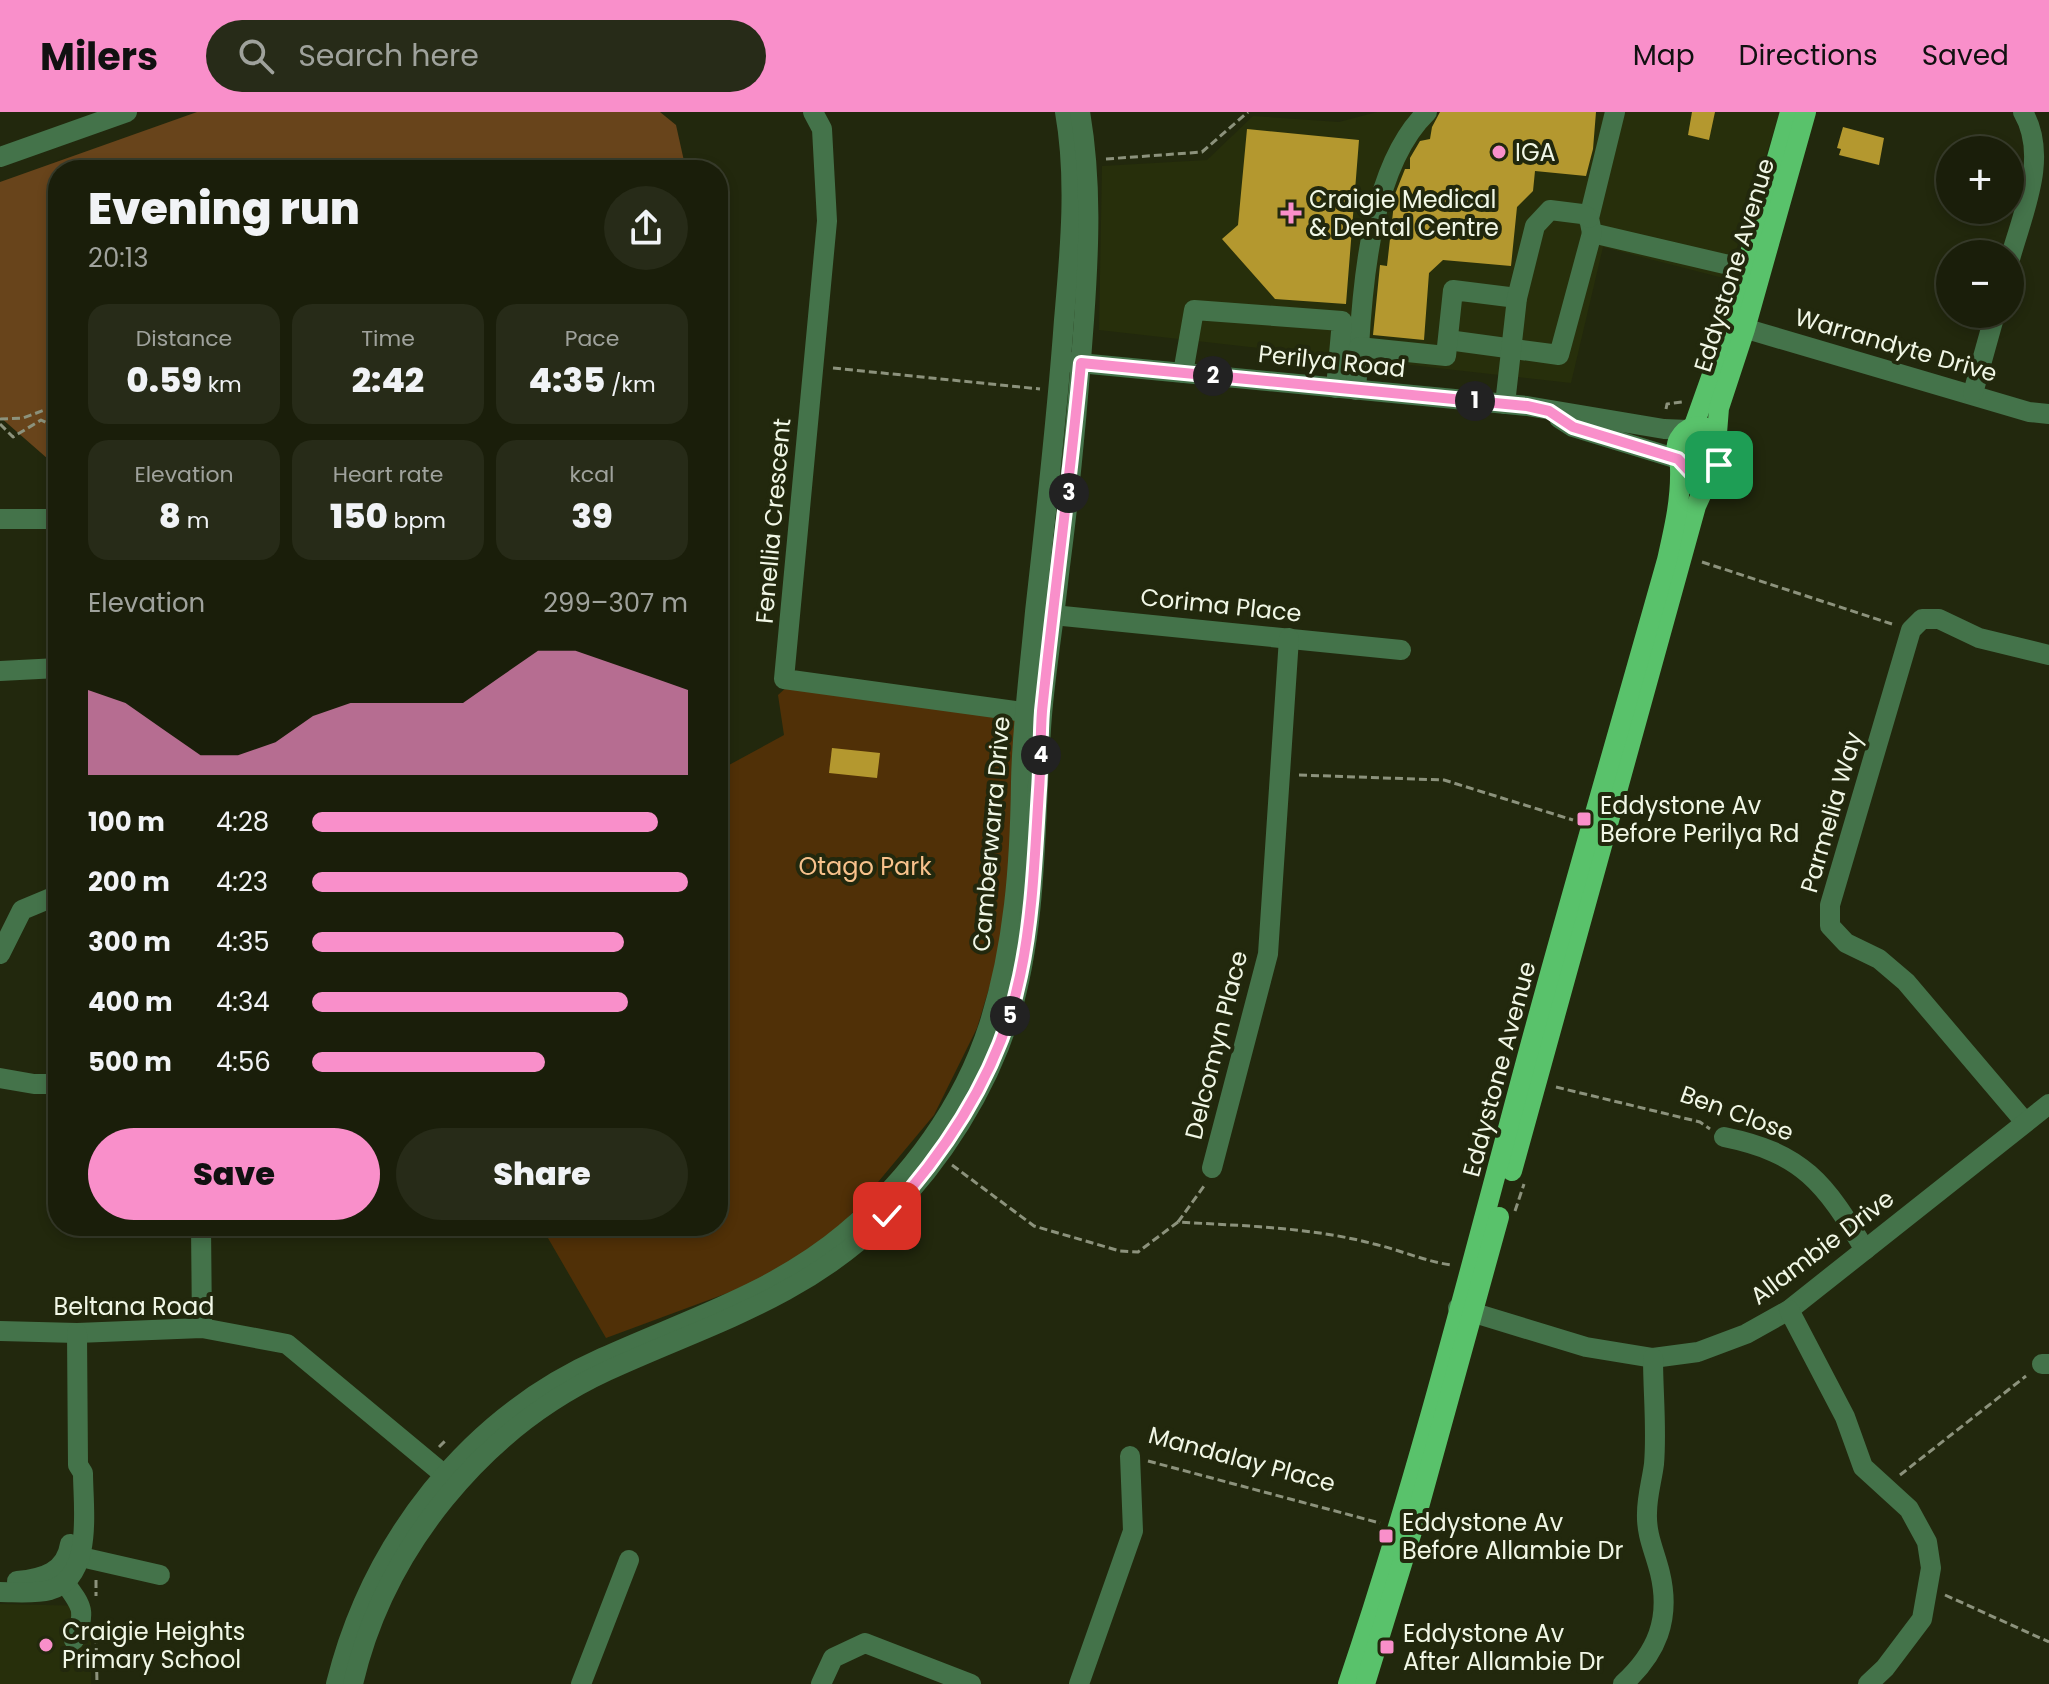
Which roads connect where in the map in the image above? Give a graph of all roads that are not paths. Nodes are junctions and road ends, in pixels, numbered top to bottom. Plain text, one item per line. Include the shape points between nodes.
1 (127, 112) edge
2 (813, 112) edge
3 (1065, 112) edge
4 (1080, 112) edge
5 (1427, 112) edge
6 (1615, 112) edge
7 (1790, 112) edge
8 (1806, 112) edge
9 (2023, 112) edge
10 (0, 157) edge
11 (1590, 226) junction
12 (2015, 240) edge
13 (1746, 269) junction
14 (1517, 298) junction
15 (1738, 326) junction
16 (1991, 328) edge
17 (1448, 340) junction
18 (1512, 346) junction
19 (1359, 347) junction
20 (1071, 362) junction
21 (1183, 373) junction
22 (1346, 389) junction
23 (1973, 393) junction
24 (1505, 404) junction
25 (1549, 411) junction
26 (2049, 414) edge
27 (1690, 429) junction
28 (1717, 433) junction
29 (1679, 461) junction
30 (1712, 471) junction
31 (0, 519) edge
32 (48, 519) edge
33 (1045, 614) junction
34 (1289, 638) junction
35 (1401, 650) dead end
36 (2049, 655) edge
37 (48, 669) edge
38 (0, 671) edge
39 (1034, 713) junction
40 (48, 899) edge
41 (0, 954) edge
42 (0, 1078) edge
43 (48, 1084) edge
44 (2049, 1104) edge
45 (2025, 1122) junction
46 (1724, 1137) road end
47 (1212, 1168) road end
48 (201, 1236) edge
49 (1865, 1250) junction
50 (1466, 1310) junction
51 (1789, 1310) junction
52 (202, 1328) junction
53 (0, 1331) edge
54 (77, 1333) junction
55 (1653, 1358) junction
56 (1130, 1456) road end
57 (450, 1479) junction
58 (74, 1556) junction
59 (629, 1560) dead end
60 (160, 1575) dead end
61 (0, 1581) edge
62 (65, 1583) junction
63 (0, 1592) edge
64 (74, 1640) dead end
65 (336, 1684) edge
66 (353, 1684) edge
67 (581, 1684) edge
68 (821, 1684) edge
69 (971, 1684) edge
70 (1079, 1684) edge
71 (1348, 1684) edge
72 (1365, 1684) edge
73 (1623, 1684) edge
74 (1868, 1684) edge

1 - 10 street
2 - 39 street, Fenellia Crescent via 822,129 827,221 784,679
3 - 20 street, Camberwarra Drive
4 - 20 street, Camberwarra Drive via 1090,207
5 - 19 street via 1384,186 1363,278
6 - 11 street
7 - 13 main road, Eddystone Avenue
8 - 15 main road, Eddystone Avenue
9 - 12 street via 2033,127 2037,160
11 - 13 street
11 - 14 street via 1582,214 1550,210 1535,226
11 - 18 street via 1559,355
13 - 15 main road, Eddystone Avenue
14 - 17 street via 1453,290
14 - 18 street
15 - 23 street, Warrandyte Drive
15 - 27 main road, Eddystone Avenue
15 - 28 main road, Eddystone Avenue
16 - 23 street
17 - 18 street
17 - 19 street via 1446,356
18 - 24 street
19 - 22 street
20 - 21 street, Perilya Road
20 - 33 street, Camberwarra Drive via 1050,499
21 - 22 street, Perilya Road
21 - 22 street via 1194,310 1342,321
22 - 24 street, Perilya Road
23 - 26 street, Warrandyte Drive
24 - 25 street, Perilya Road
25 - 27 street, Perilya Road
25 - 29 street, Perilya Road via 1573,427
27 - 28 main road via 1705,427
27 - 29 main road via 1678,442
28 - 30 main road via 1724,456
29 - 30 main road via 1691,473
29 - 50 main road, Eddystone Avenue via 1678,509 1667,560 1526,1063
30 - 50 main road, Eddystone Avenue via 1696,506
31 - 32 street
33 - 34 street, Corima Place
33 - 39 street, Camberwarra Drive
34 - 35 street, Corima Place
34 - 47 street, Delcomyn Place via 1268,954
36 - 45 street, Parmelia Way via 1979,638 1939,619 1922,619 1911,630 1833,893 1830,926 1846,943 1879,959 1906,982
37 - 38 street
39 - 57 street, Camberwarra Drive via 1021,780 1023,815 1003,979 972,1070 916,1160 845,1233 808,1261 768,1286 560,1380 490,1430
39 - 57 street, Camberwarra Drive via 1039,788 1020,975 998,1050 979,1090 919,1181 860,1240 800,1284 727,1322 576,1387
40 - 41 street via 22,910
42 - 43 street
44 - 45 street, Allambie Drive
45 - 49 street, Allambie Drive
46 - 49 street, Ben Close via 1789,1157 1819,1182
48 - 52 street
49 - 51 street, Allambie Drive
50 - 55 street, Allambie Drive via 1586,1347
50 - 71 main road, Eddystone Avenue
50 - 72 main road, Eddystone Avenue via 1414,1525
51 - 55 street, Allambie Drive via 1698,1352
51 - 74 street via 1845,1417 1863,1467 1909,1509 1927,1542 1931,1568 1922,1619
52 - 54 street, Beltana Road
52 - 57 street, Beltana Road via 287,1344
53 - 54 street, Beltana Road
54 - 58 street via 78,1465 83,1473
55 - 73 street via 1654,1463 1646,1515 1663,1594 1662,1617 1658,1642
56 - 70 street, Mandalay Place via 1133,1531
57 - 65 street, Camberwarra Drive via 392,1546 368,1588
57 - 66 street, Camberwarra Drive via 375,1611
58 - 60 street
58 - 61 street via 48,1575
58 - 62 street via 72,1575
59 - 67 street
62 - 63 street via 49,1590
62 - 64 street via 82,1606
68 - 69 street via 833,1658 865,1643

